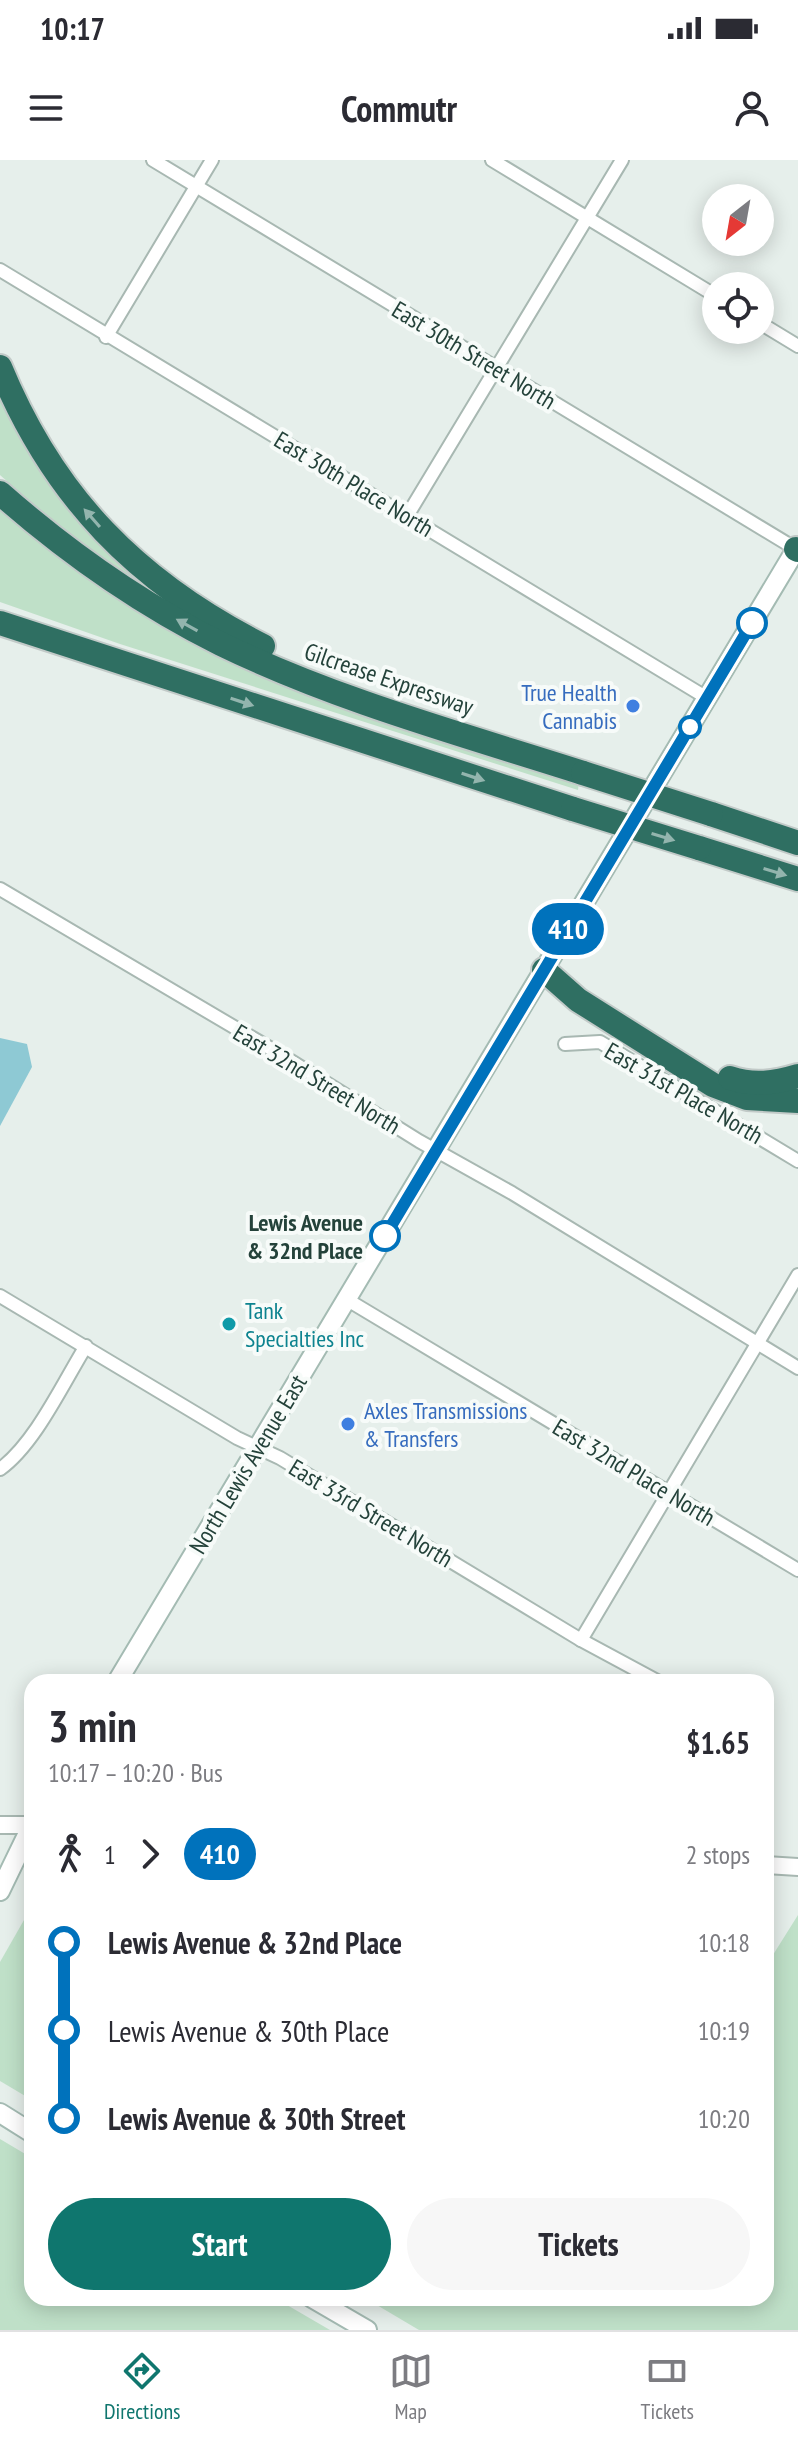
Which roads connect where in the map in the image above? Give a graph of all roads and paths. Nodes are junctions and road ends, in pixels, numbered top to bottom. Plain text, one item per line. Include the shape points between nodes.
1 (153, 160) edge
2 (212, 160) edge
3 (492, 160) edge
4 (622, 160) edge
5 (197, 186) junction
6 (587, 218) junction
7 (0, 270) edge
8 (702, 288) edge
9 (774, 331) edge
10 (106, 337) junction
11 (798, 346) edge
12 (0, 367) edge
13 (496, 368) junction
14 (0, 493) edge
15 (407, 516) junction
16 (798, 549) edge
17 (0, 613) edge
18 (6, 625) edge
19 (88, 652) junction
20 (707, 698) junction
21 (414, 719) junction
22 (798, 843) edge
23 (798, 879) edge
24 (0, 889) edge
25 (544, 970) junction
26 (565, 1044) dead end
27 (798, 1076) edge
28 (798, 1101) edge
29 (435, 1150) junction
30 (798, 1161) edge
31 (798, 1275) edge
32 (0, 1296) edge
33 (346, 1299) junction
34 (758, 1344) junction
35 (86, 1346) junction
36 (798, 1368) edge
37 (258, 1447) junction
38 (0, 1469) edge
39 (669, 1492) junction
40 (798, 1570) edge
41 (581, 1640) junction
42 (122, 1674) edge
43 (644, 1674) edge
44 (24, 1824) edge
45 (0, 1825) edge
46 (24, 1835) edge
47 (24, 1841) edge
48 (774, 1866) edge
49 (0, 1867) edge
50 (798, 1867) edge
51 (0, 1891) edge
52 (0, 2113) edge
53 (24, 2128) edge
54 (326, 2306) edge
55 (367, 2330) edge

1 - 5 street, East 30th Street North
2 - 5 street
3 - 6 street
4 - 6 street
5 - 10 street
5 - 13 street, East 30th Street North
6 - 8 street
6 - 13 street
7 - 10 street, East 30th Place North
9 - 11 street
10 - 15 street, East 30th Place North
21 -> 12 highway via 217,623 147,573 102,530 57,474 22,417
13 - 15 street
13 - 16 street, East 30th Street North
21 -> 14 highway, Gilcrease Expressway via 292,676 196,631 112,580
15 - 20 street, East 30th Place North
16 - 20 main road, North Lewis Avenue East
17 - 19 highway
18 - 19 highway
19 -> 23 highway, bridge
20 - 25 main road, North Lewis Avenue East
21 - 22 highway, Gilcrease Expressway, bridge
24 - 29 street, East 32nd Street North
25 - 27 highway via 727,1077 769,1083
25 - 28 highway via 578,1000 713,1085 747,1098
25 - 29 main road, North Lewis Avenue East
26 - 30 street, East 31st Place North via 600,1042
29 - 33 main road, North Lewis Avenue East
29 - 34 street, East 32nd Street North
31 - 34 street
32 - 35 street, East 33rd Street North
33 - 37 main road, North Lewis Avenue East
33 - 39 street, East 32nd Place North
34 - 36 street, East 32nd Street North
34 - 39 street
35 - 37 street, East 33rd Street North
35 - 38 street via 26,1444
37 - 41 street, East 33rd Street North
37 - 42 main road, North Lewis Avenue East
39 - 40 street, East 32nd Place North
39 - 41 street
41 - 43 street, East 33rd Street North
44 - 45 street
46 - 49 main road
47 - 51 main road
48 - 50 street
52 - 53 main road
54 - 55 main road

